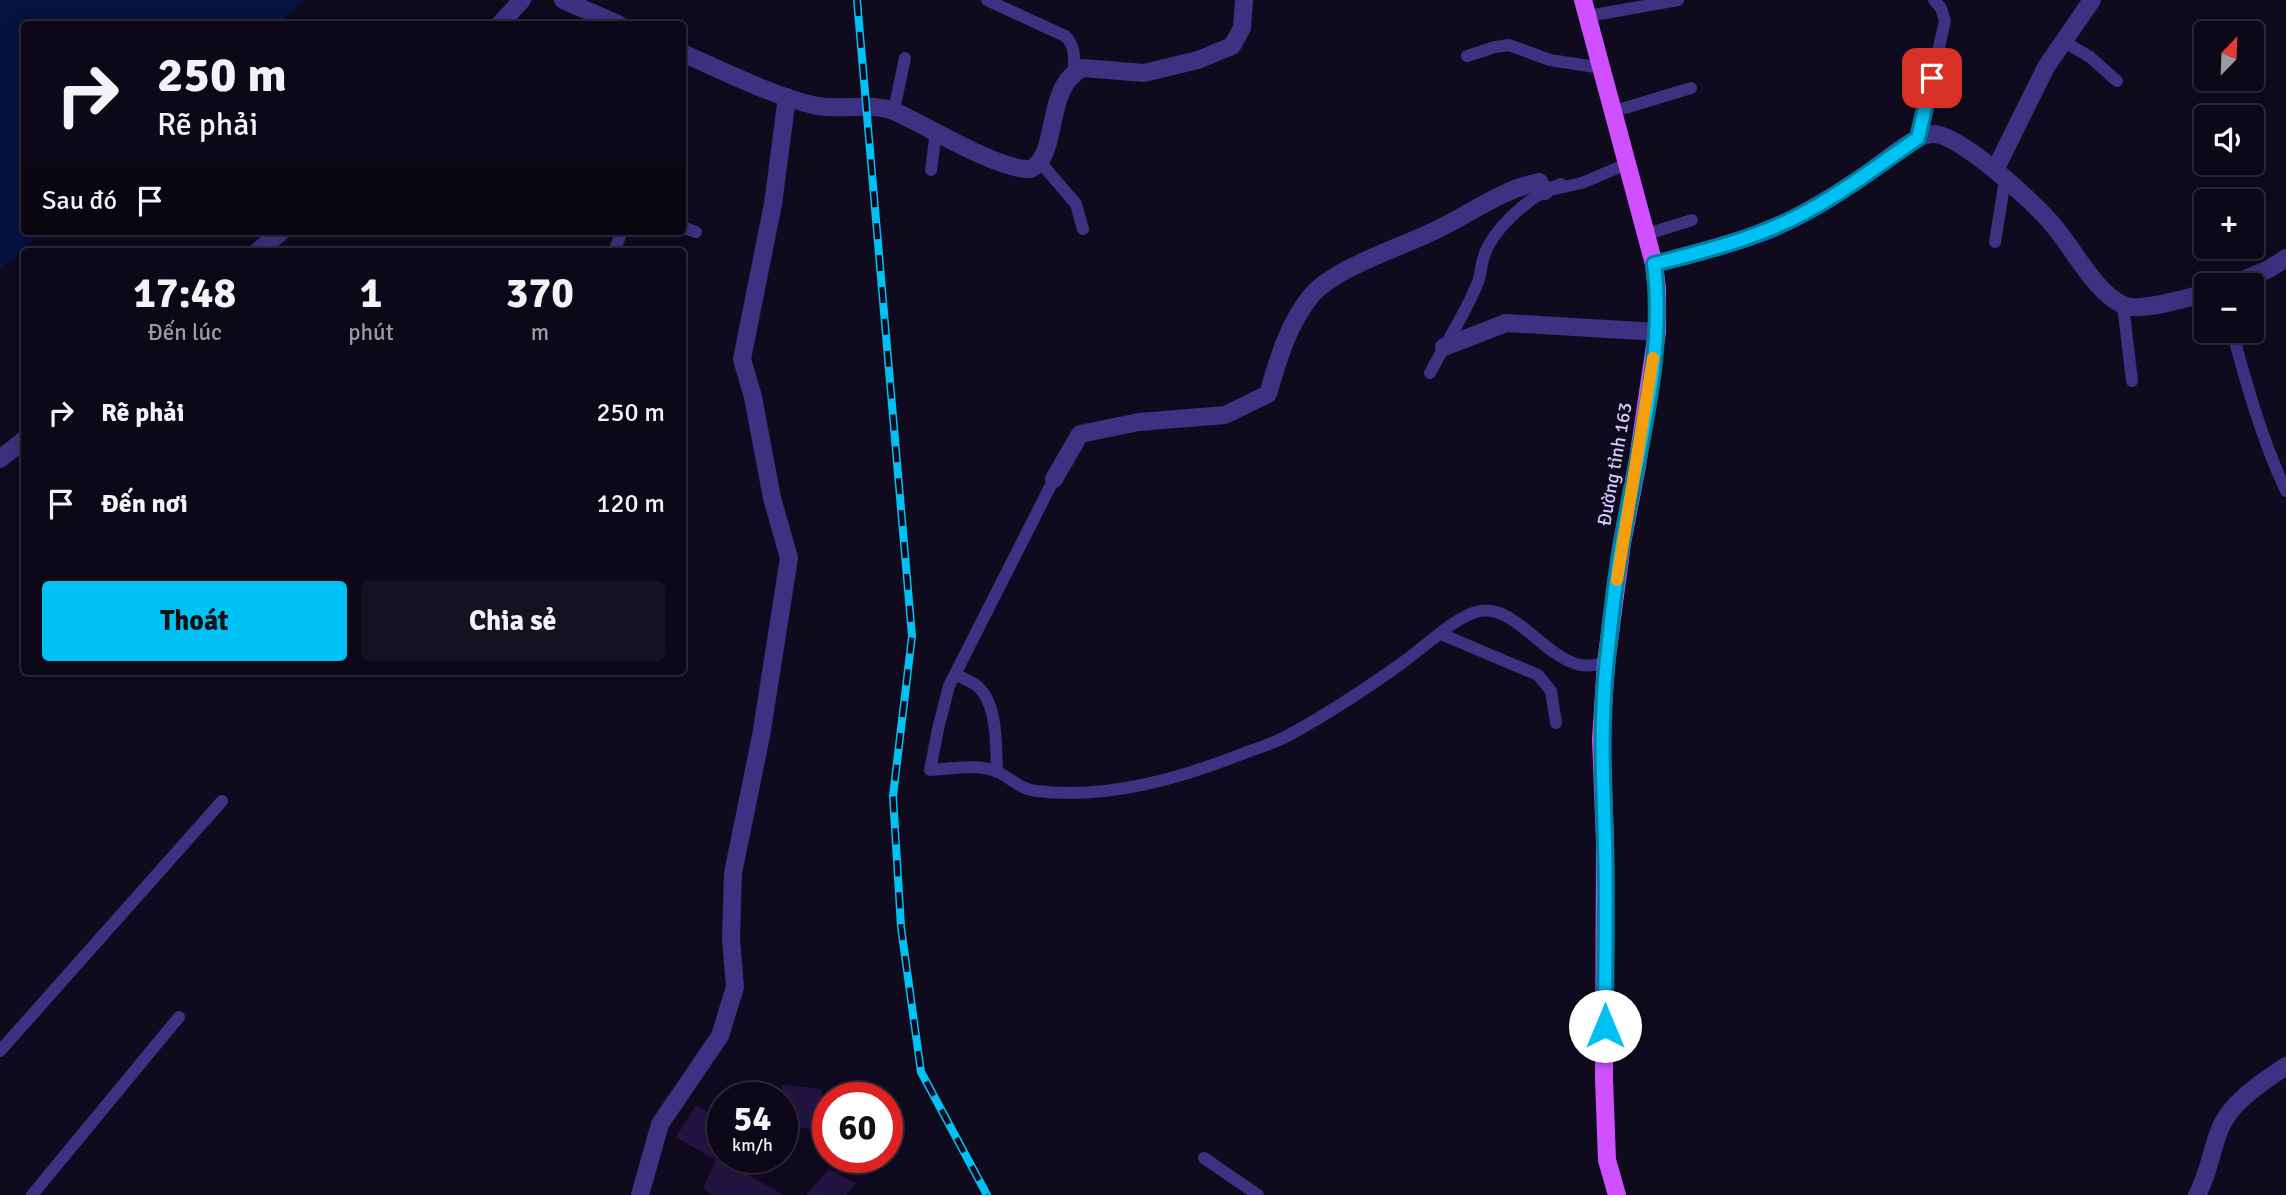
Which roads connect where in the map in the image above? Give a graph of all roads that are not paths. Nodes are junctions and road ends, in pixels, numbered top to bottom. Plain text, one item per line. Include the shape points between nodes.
1 (522, 0) edge
2 (563, 0) edge
3 (987, 0) edge
4 (1244, 0) edge
5 (1678, 0) edge
6 (1934, 0) edge
7 (2092, 0) edge
8 (1585, 8) edge
9 (503, 21) edge
10 (611, 21) edge
11 (2063, 41) junction
12 (1467, 56) dead end
13 (686, 58) edge
14 (905, 58) dead end
15 (1602, 68) junction
16 (1074, 72) junction
17 (2118, 82) dead end
18 (1690, 88) dead end
19 (787, 97) junction
20 (894, 110) junction
21 (1615, 111) junction
22 (936, 131) junction
23 (1918, 138) junction
24 (1040, 162) junction
25 (1629, 163) junction
26 (931, 170) dead end
27 (2000, 175) junction
28 (1545, 191) junction
29 (1692, 220) dead end
30 (686, 228) edge
31 (1083, 229) dead end
32 (696, 232) dead end
33 (1647, 234) junction
34 (277, 235) edge
35 (1995, 242) dead end
36 (262, 248) edge
37 (2286, 258) edge
38 (1654, 264) junction
39 (2261, 273) edge
40 (2194, 296) edge
41 (2123, 305) junction
42 (1657, 332) junction
43 (2234, 343) edge
44 (1444, 347) junction
45 (1430, 373) dead end
46 (2132, 381) dead end
47 (21, 442) edge
48 (0, 459) edge
49 (1055, 479) joint
50 (2286, 491) edge
51 (1441, 634) junction
52 (1606, 663) junction
53 (955, 674) junction
54 (1556, 723) dead end
55 (998, 772) junction
56 (222, 801) dead end
57 (179, 1017) dead end
58 (0, 1051) edge
59 (2286, 1066) edge
60 (1204, 1158) dead end
61 (32, 1195) edge
62 (640, 1195) edge
63 (1258, 1195) edge
64 (1616, 1195) edge
65 (2197, 1195) edge

1 - 9 street
2 - 10 street
3 - 16 lane via 1065,36 1074,52
4 - 16 street via 1242,28 1232,46 1144,73 1083,68
5 - 8 lane
6 - 23 lane via 1945,21
7 - 11 street
8 - 15 main road, Đường tỉnh 163
11 - 17 lane
11 - 27 street via 2046,68
12 - 15 lane via 1509,46 1550,60
13 - 19 street
14 - 20 lane
15 - 21 main road, Đường tỉnh 163
16 - 24 street via 1058,100
18 - 21 lane
19 - 20 street via 815,106
19 - 62 street via 773,204 742,359 789,558 761,736 733,873 735,987 720,1036 660,1124
20 - 22 street
21 - 25 main road, Đường tỉnh 163
22 - 24 street via 1005,166 1031,169
22 - 26 lane
23 - 27 street via 1932,133 1948,137
23 - 38 street via 1794,218 1742,239
24 - 31 lane via 1076,204
25 - 28 lane via 1582,183
25 - 33 main road, Đường tỉnh 163
27 - 35 lane
27 - 41 street via 2052,222 2096,281
28 - 44 lane via 1503,226 1485,253 1478,282
28 - 49 street via 1539,181 1518,186 1439,229 1338,274 1311,296 1285,340 1268,394 1225,415 1139,422 1080,433
29 - 33 lane
30 - 32 lane
33 - 38 main road, Đường tỉnh 163
34 - 36 street
37 - 39 street
38 - 42 main road, Đường tỉnh 163
40 - 41 street via 2143,306
41 - 46 lane
42 - 44 street via 1506,323
42 - 52 main road, Đường tỉnh 163
43 - 50 lane
44 - 45 lane
47 - 48 street
49 - 53 lane
51 - 52 lane via 1476,611 1491,610 1517,621 1557,655 1580,665
51 - 54 lane via 1538,675 1551,691
51 - 55 lane via 1288,736 1206,769 1133,786 1085,791 1031,790
52 - 64 main road, Đường tỉnh 163 via 1601,739 1604,1079 1607,1160
53 - 55 lane via 978,686 988,701 995,722
53 - 55 lane via 930,769
56 - 58 lane
57 - 61 lane
59 - 65 street via 2227,1115
60 - 63 lane

